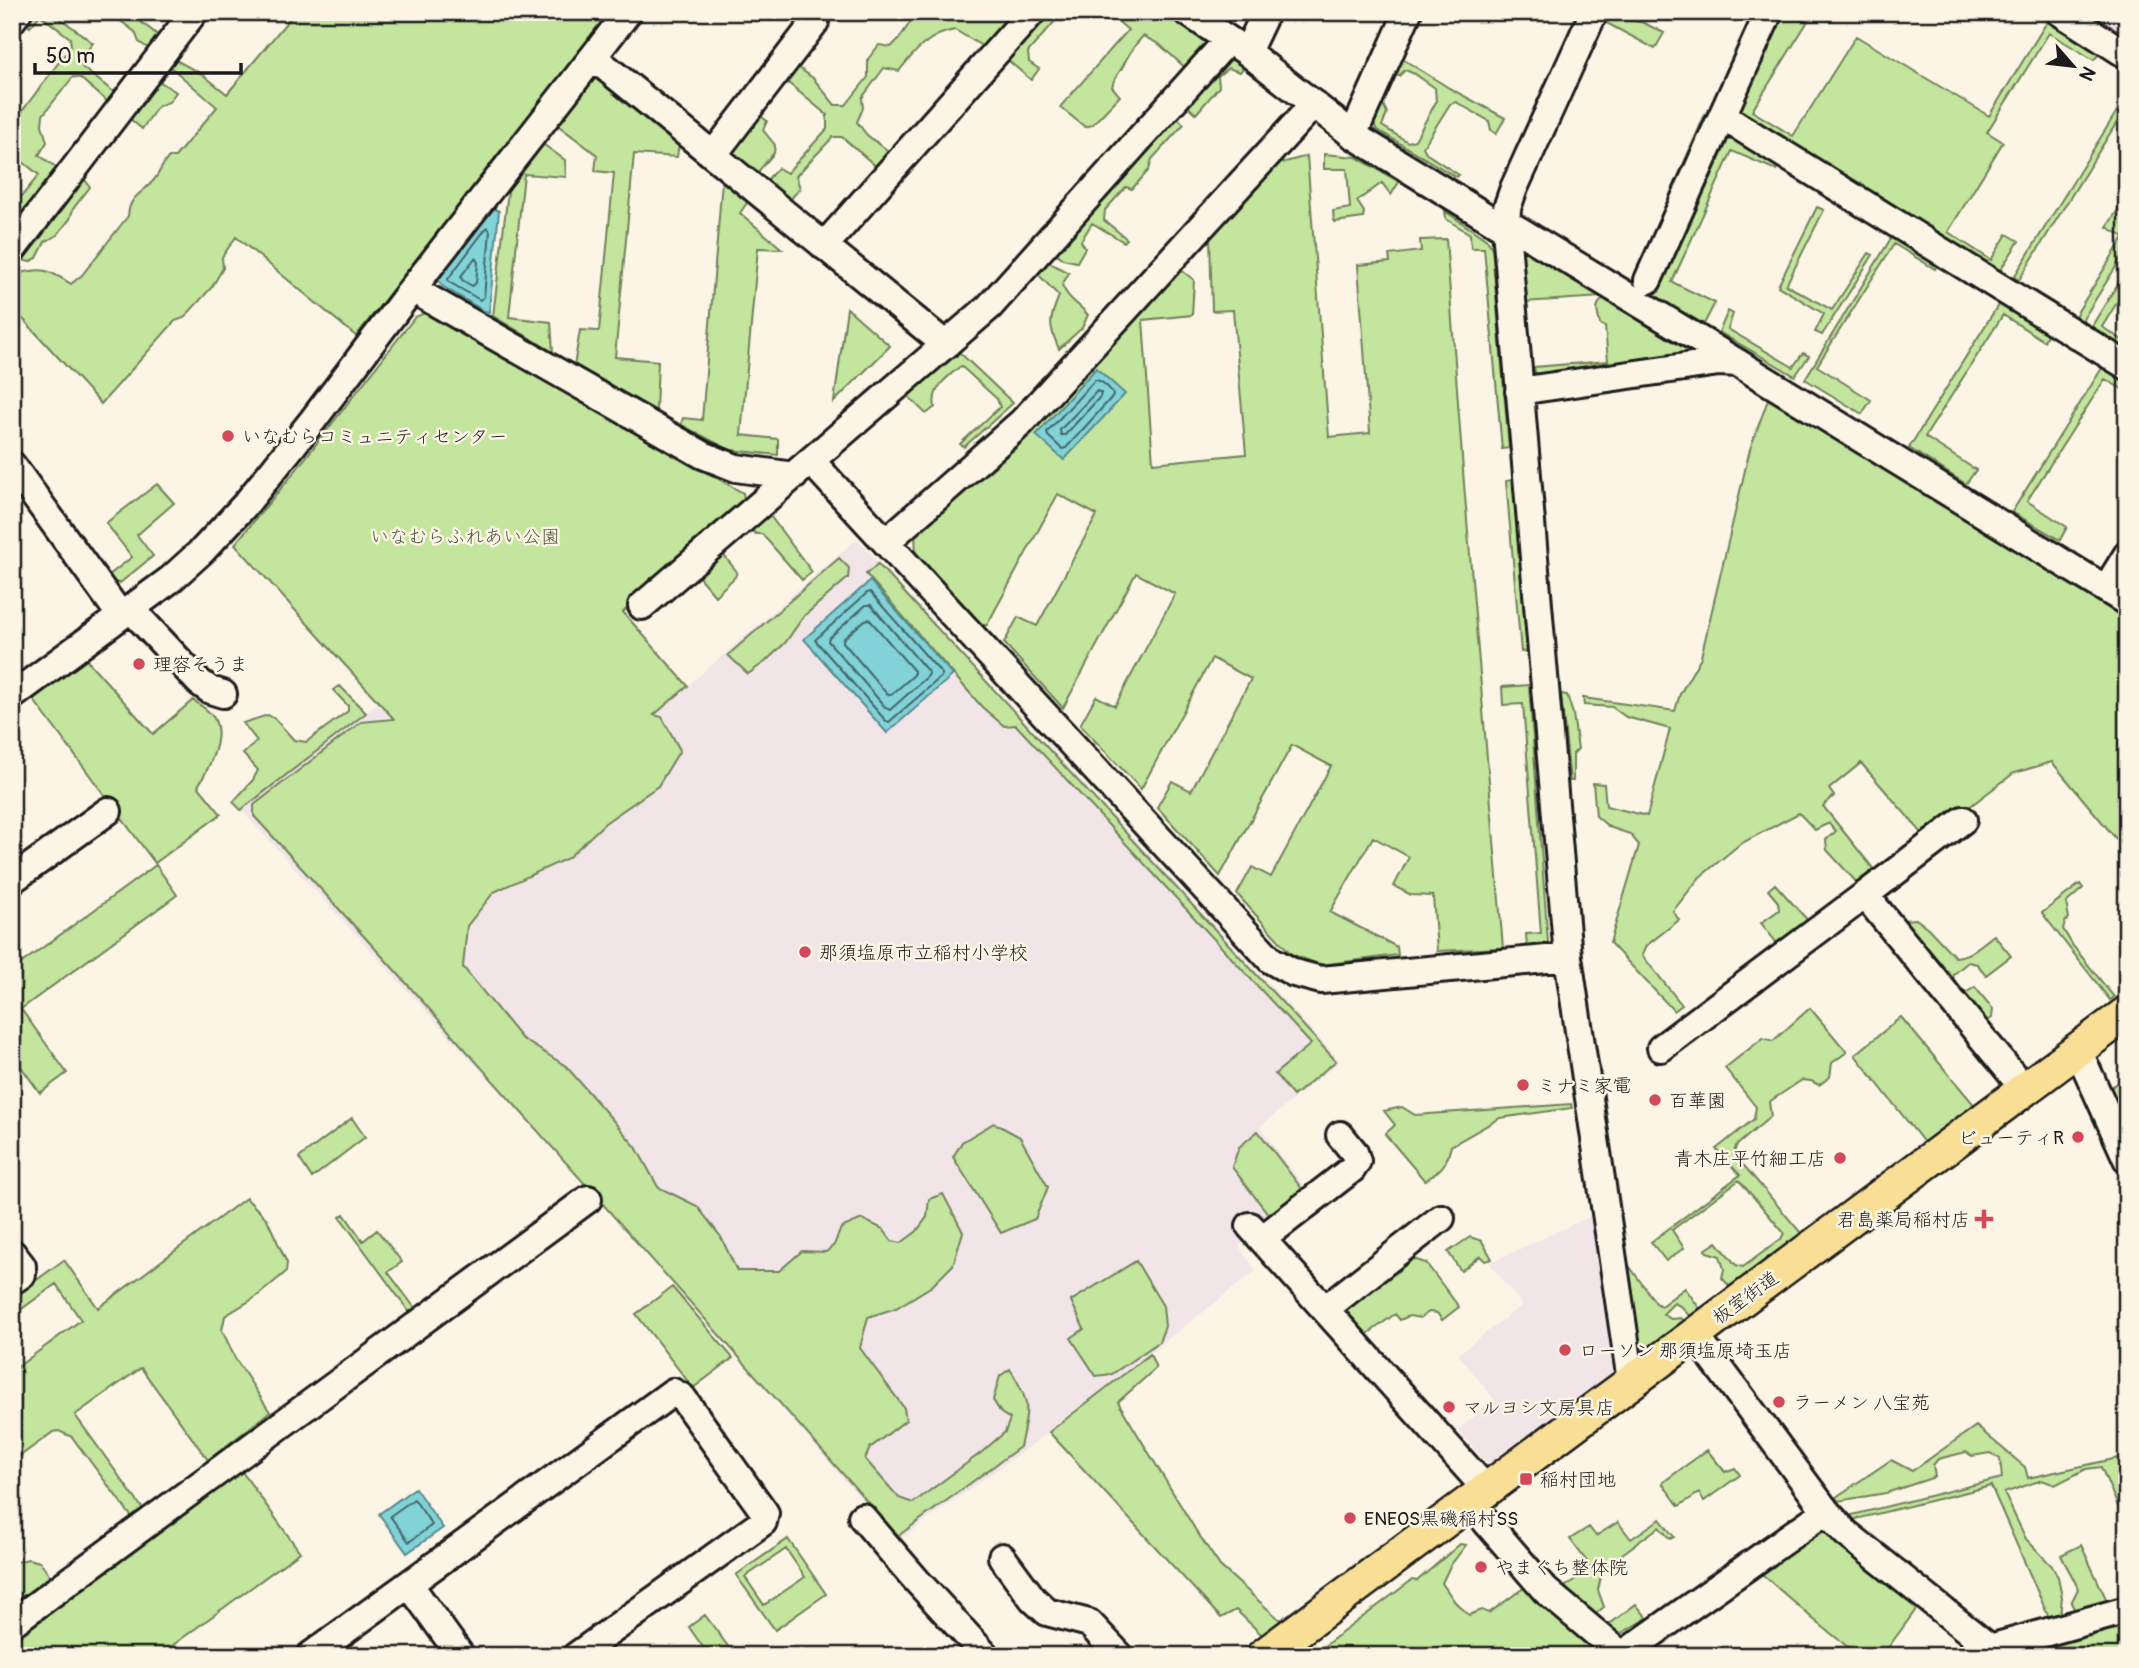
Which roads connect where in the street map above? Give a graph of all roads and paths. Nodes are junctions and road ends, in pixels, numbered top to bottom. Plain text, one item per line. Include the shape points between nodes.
1 (18, 12) edge
2 (194, 12) edge
3 (628, 12) edge
4 (813, 12) edge
5 (1032, 12) edge
6 (1187, 12) edge
7 (1266, 12) edge
8 (1408, 12) edge
9 (1594, 12) edge
10 (1769, 12) edge
11 (2060, 12) edge
12 (12, 20) edge
13 (1238, 46) junction
14 (2127, 55) edge
15 (593, 57) junction
16 (1314, 104) junction
17 (1722, 116) junction
18 (1353, 135) junction
19 (713, 155) junction
20 (1506, 226) junction
21 (824, 246) junction
22 (12, 250) edge
23 (1648, 280) dead end
24 (412, 289) junction
25 (946, 345) junction
26 (1738, 363) junction
27 (2127, 366) edge
28 (1519, 391) junction
29 (12, 465) edge
30 (803, 469) junction
31 (886, 542) junction
32 (2127, 555) edge
33 (2116, 595) edge
34 (642, 606) dead end
35 (126, 613) junction
36 (223, 694) dead end
37 (12, 696) edge
38 (108, 811) dead end
39 (1963, 820) dead end
40 (15, 873) edge
41 (1865, 895) junction
42 (1568, 957) junction
43 (2127, 1013) edge
44 (1661, 1048) dead end
45 (2078, 1050) junction
46 (2025, 1090) junction
47 (1340, 1135) dead end
48 (2127, 1159) edge
49 (588, 1199) dead end
50 (1441, 1218) dead end
51 (12, 1253) edge
52 (12, 1281) edge
53 (1325, 1309) junction
54 (1695, 1335) junction
55 (1631, 1381) junction
56 (1479, 1496) junction
57 (1826, 1511) junction
58 (862, 1517) dead end
59 (1002, 1557) dead end
60 (409, 1584) junction
61 (2127, 1610) edge
62 (12, 1623) edge
63 (1995, 1652) edge
64 (1622, 1655) edge
65 (310, 1656) edge
66 (461, 1656) edge
67 (576, 1656) edge
68 (986, 1656) edge
69 (1120, 1656) edge
70 (1263, 1656) edge

1 - 12 street
2 - 22 street
3 - 15 street
4 - 19 street via 815,22
5 - 21 street
6 - 13 street
7 - 13 street
8 - 18 street
9 - 20 street via 1514,188
10 - 17 street
11 - 14 street
13 - 16 street
13 - 25 street via 989,307
15 - 19 street
15 - 24 street
16 - 18 street
16 - 31 street via 1022,422
17 - 23 street
17 - 27 street
18 - 20 street
19 - 21 street
20 - 26 street
20 - 28 street
21 - 25 street
24 - 30 street via 703,454 736,468
24 - 35 street via 245,505 203,550
25 - 30 street
26 - 28 street
26 - 33 street
28 - 42 street
29 - 35 street
30 - 31 street
30 - 34 street
31 - 42 street via 1271,960 1294,973 1321,980
32 - 33 street
35 - 36 street via 199,682
35 - 37 street
38 - 40 street
39 - 41 street
41 - 44 street
41 - 46 street
42 - 55 street
43 - 45 main road, 板室街道
45 - 46 main road, 板室街道
45 - 48 street
46 - 54 main road, 板室街道
47 - 53 street via 1354,1152 1357,1161 1352,1169 1256,1233
49 - 62 street
50 - 53 street
51 - 52 street via 22,1274
53 - 56 street
54 - 55 main road, 板室街道
54 - 57 street
55 - 56 main road, 板室街道
56 - 64 street via 1545,1590
56 - 70 main road, 板室街道
57 - 63 street via 1846,1533
57 - 64 street
58 - 68 street
59 - 69 street via 1047,1612 1089,1623
60 - 65 street
60 - 66 street
60 - 67 street via 673,1392 682,1398 765,1513 763,1522
61 - 63 street

